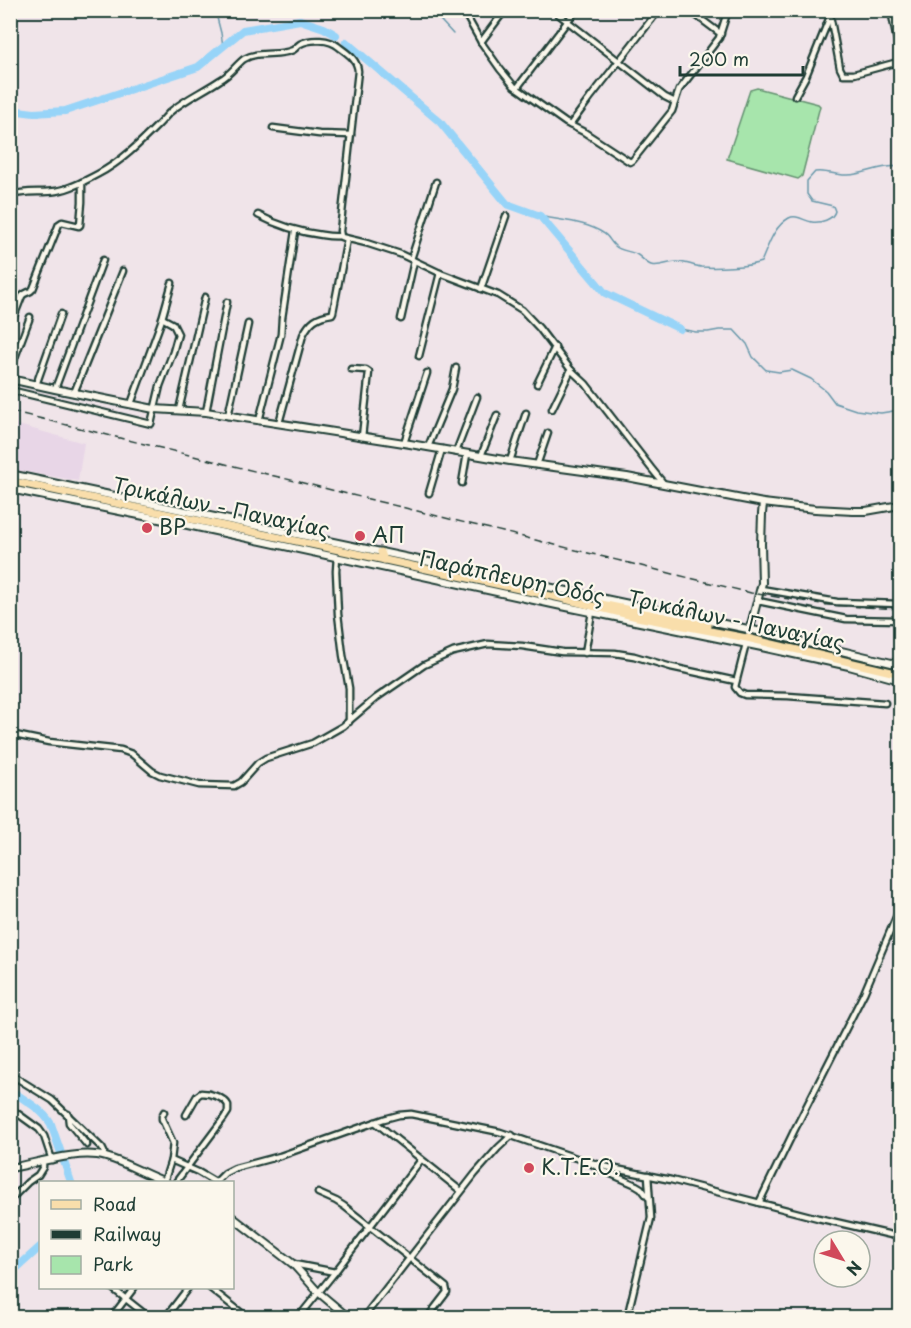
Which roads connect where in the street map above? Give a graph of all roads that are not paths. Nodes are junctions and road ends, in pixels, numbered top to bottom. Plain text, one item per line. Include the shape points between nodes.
1 (463, 10) edge
2 (505, 10) edge
3 (553, 10) edge
4 (576, 10) edge
5 (659, 10) edge
6 (689, 10) edge
7 (728, 10) edge
8 (829, 10) edge
9 (891, 10) edge
10 (830, 17) junction
11 (567, 22) junction
12 (721, 34) junction
13 (481, 42) junction
14 (619, 62) junction
15 (898, 62) junction
16 (900, 79) edge
17 (517, 88) junction
18 (795, 96) dead end
19 (675, 102) junction
20 (570, 125) junction
21 (273, 128) dead end
22 (351, 135) junction
23 (82, 182) junction
24 (436, 182) dead end
25 (10, 195) edge
26 (258, 215) dead end
27 (506, 216) dead end
28 (295, 231) junction
29 (340, 236) junction
30 (347, 239) junction
31 (103, 260) dead end
32 (412, 260) junction
33 (123, 271) dead end
34 (440, 273) junction
35 (172, 283) dead end
36 (481, 288) junction
37 (205, 297) dead end
38 (227, 302) dead end
39 (61, 314) dead end
40 (30, 317) dead end
41 (162, 318) junction
42 (401, 319) dead end
43 (248, 324) dead end
44 (10, 327) edge
45 (555, 348) junction
46 (419, 356) dead end
47 (456, 368) dead end
48 (351, 369) dead end
49 (571, 370) junction
50 (10, 371) edge
51 (427, 373) dead end
52 (10, 379) edge
53 (537, 384) dead end
54 (36, 385) junction
55 (55, 389) junction
56 (10, 390) edge
57 (73, 393) junction
58 (477, 397) dead end
59 (68, 404) junction
60 (131, 404) junction
61 (154, 409) junction
62 (552, 409) dead end
63 (179, 410) junction
64 (206, 412) junction
65 (526, 413) dead end
66 (497, 415) dead end
67 (228, 416) junction
68 (260, 421) junction
69 (279, 423) junction
70 (548, 433) dead end
71 (362, 437) junction
72 (404, 443) junction
73 (428, 447) junction
74 (442, 449) junction
75 (456, 452) junction
76 (467, 454) junction
77 (481, 456) junction
78 (510, 461) junction
79 (537, 465) junction
80 (10, 474) edge
81 (10, 481) edge
82 (462, 483) dead end
83 (665, 484) junction
84 (10, 489) edge
85 (429, 493) dead end
86 (763, 503) junction
87 (900, 505) edge
88 (130, 506) junction
89 (135, 514) junction
90 (172, 518) junction
91 (345, 544) junction
92 (381, 552) junction
93 (338, 554) junction
94 (384, 560) junction
95 (761, 589) junction
96 (758, 601) junction
97 (900, 604) edge
98 (592, 612) junction
99 (900, 620) edge
100 (747, 636) junction
101 (585, 653) junction
102 (900, 665) edge
103 (900, 672) edge
104 (900, 680) edge
105 (736, 681) junction
106 (885, 703) dead end
107 (349, 722) junction
108 (10, 734) edge
109 (900, 908) edge
110 (10, 1074) edge
111 (10, 1108) edge
112 (164, 1112) dead end
113 (68, 1114) junction
114 (186, 1115) dead end
115 (375, 1122) junction
116 (500, 1132) junction
117 (512, 1135) junction
118 (91, 1138) junction
119 (87, 1145) junction
120 (498, 1148) junction
121 (86, 1155) junction
122 (104, 1156) junction
123 (52, 1160) junction
124 (171, 1160) junction
125 (421, 1160) junction
126 (43, 1161) junction
127 (590, 1162) junction
128 (187, 1167) junction
129 (10, 1168) edge
130 (648, 1175) junction
131 (163, 1181) edge
132 (165, 1181) edge
133 (177, 1181) edge
134 (214, 1181) edge
135 (217, 1181) edge
136 (461, 1191) junction
137 (318, 1193) dead end
138 (10, 1200) edge
139 (650, 1200) junction
140 (759, 1203) junction
141 (235, 1219) edge
142 (370, 1226) junction
143 (900, 1237) edge
144 (410, 1258) junction
145 (293, 1264) junction
146 (335, 1272) junction
147 (115, 1289) edge
148 (133, 1289) edge
149 (186, 1289) edge
150 (213, 1289) edge
151 (318, 1292) junction
152 (126, 1298) junction
153 (111, 1317) edge
154 (150, 1317) edge
155 (165, 1317) edge
156 (248, 1317) edge
157 (298, 1317) edge
158 (348, 1317) edge
159 (363, 1317) edge
160 (427, 1317) edge
161 (627, 1317) edge

1 - 13 street
2 - 13 street
3 - 11 street
4 - 11 street
5 - 14 street
6 - 12 street
7 - 12 street
8 - 10 street
9 - 15 street
10 - 15 street via 843,74
10 - 18 street
11 - 14 street
11 - 17 street
12 - 19 street
13 - 17 street
14 - 19 street
14 - 20 street
15 - 16 street
17 - 20 street
19 - 20 street via 630,162
21 - 22 street
22 - 23 street via 358,66 336,44 308,42 293,50 244,60 220,81 170,112 116,163
22 - 29 street
23 - 25 street via 57,191
23 - 44 street via 80,225 59,224 33,289 22,296
24 - 32 street
26 - 28 street
27 - 36 street
28 - 29 street
28 - 68 street via 281,334
29 - 30 street
30 - 32 street
30 - 69 street via 333,312 314,319 303,334
31 - 55 street
32 - 34 street
32 - 42 street
33 - 57 street
34 - 36 street
34 - 46 street
35 - 41 street
36 - 45 street via 522,310
37 - 63 street
38 - 64 street
39 - 54 street
40 - 50 street
41 - 60 street
41 - 61 street via 173,324 177,334
43 - 67 street
45 - 49 street
45 - 53 street
47 - 73 street via 452,389
48 - 71 street via 369,372
49 - 62 street
49 - 83 street
51 - 72 street
52 - 54 street
54 - 55 street
55 - 57 street
56 - 59 street
57 - 59 street
57 - 60 street
58 - 75 street
59 - 61 street via 150,424
60 - 61 street
61 - 63 street
63 - 64 street
64 - 67 street
65 - 78 street
66 - 77 street
67 - 68 street
68 - 69 street
69 - 71 street
70 - 79 street
71 - 72 street
72 - 73 street
73 - 74 street
74 - 75 street
74 - 85 street
75 - 76 street
76 - 77 street
76 - 82 street
77 - 78 street
78 - 79 street
79 - 83 street
80 - 91 street, Παράπλευρη Οδός
81 - 88 main road, Τρικάλων - Παναγίας
83 - 86 street
84 - 89 street
86 - 87 street via 853,512
86 - 95 street
88 - 89 main road
88 - 90 main road, Τρικάλων - Παναγίας
89 - 90 street
90 - 93 main road, Τρικάλων - Παναγίας
91 - 92 street, Παράπλευρη Οδός
91 - 93 main road
92 - 94 main road
92 - 100 street, Παράπλευρη Οδός
93 - 94 main road, Τρικάλων - Παναγίας
93 - 98 street, Παράπλευρη Οδός
93 - 107 street via 338,614 349,688
94 - 100 main road, Τρικάλων - Παναγίας
95 - 96 street
95 - 97 street via 837,602
96 - 99 street via 846,619
96 - 100 street
98 - 100 street, Παράπλευρη Οδός
98 - 101 street
100 - 102 street, Παράπλευρη Οδός
100 - 103 main road, Τρικάλων - Παναγίας
100 - 104 street, Παράπλευρη Οδός
100 - 105 street
101 - 105 street via 634,656
101 - 107 street via 488,644 453,652 424,665
105 - 106 street via 737,690 746,694
107 - 108 street via 314,743 266,758 240,784 230,787 199,785 157,774 121,750
109 - 140 street via 864,993
110 - 113 street
111 - 123 street via 39,1129
112 - 124 street via 162,1119 173,1143
113 - 118 street
113 - 119 street via 69,1123
114 - 128 street via 201,1093 228,1105 219,1126
115 - 116 street via 411,1114
115 - 125 street
115 - 135 street via 234,1168
116 - 117 street
116 - 120 street
117 - 120 street
117 - 127 street
118 - 119 street
118 - 122 street
119 - 121 street
120 - 136 street
121 - 122 street
121 - 123 street
122 - 131 street
123 - 126 street
124 - 128 street
124 - 132 street
125 - 136 street
125 - 142 street
126 - 129 street
126 - 138 street via 38,1175
127 - 130 street
127 - 139 street via 641,1188
128 - 133 street
128 - 134 street
130 - 139 street
130 - 140 street
136 - 144 street
137 - 142 street via 340,1203
139 - 161 street via 648,1232
140 - 143 street
141 - 145 street
142 - 144 street
142 - 146 street
144 - 159 street
144 - 160 street via 448,1289
145 - 146 street
145 - 151 street
146 - 151 street
147 - 152 street
148 - 152 street
149 - 155 street
150 - 156 street
151 - 157 street
151 - 158 street
152 - 153 street
152 - 154 street

